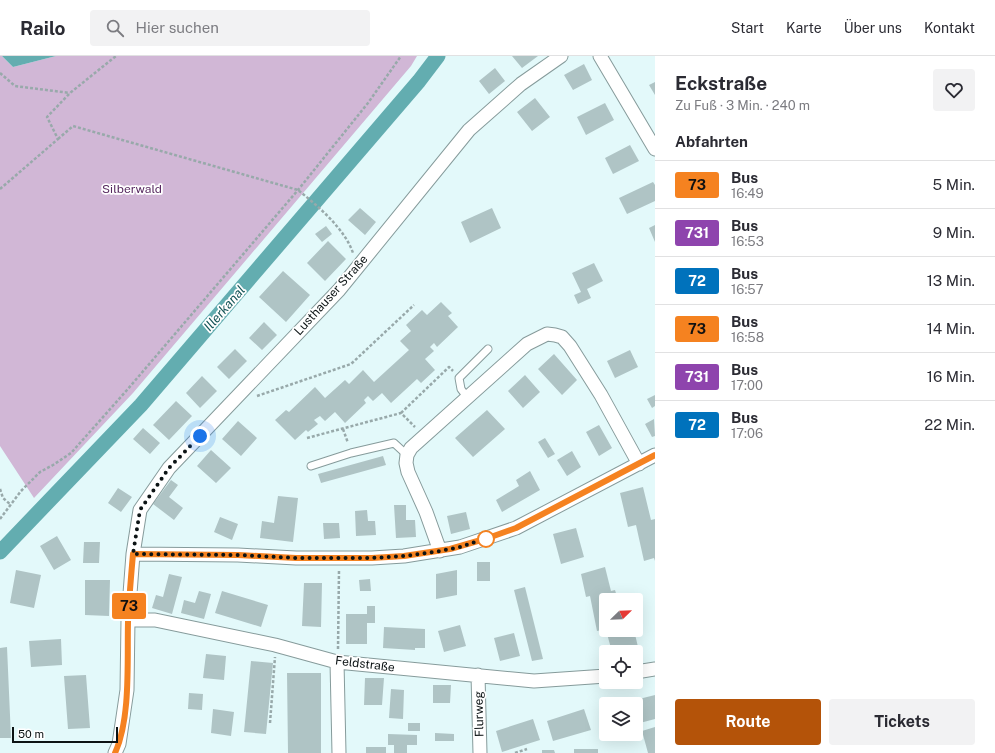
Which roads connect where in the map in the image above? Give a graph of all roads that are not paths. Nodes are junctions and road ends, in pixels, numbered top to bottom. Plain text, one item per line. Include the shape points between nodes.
1 (561, 56) edge
2 (600, 56) edge
3 (655, 149) edge
4 (488, 350) dead end
5 (467, 397) junction
6 (407, 455) junction
7 (650, 461) edge
8 (311, 466) dead end
9 (440, 551) junction
10 (133, 554) junction
11 (128, 620) junction
12 (338, 662) junction
13 (655, 669) edge
14 (643, 671) edge
15 (478, 675) junction
16 (599, 676) edge
17 (115, 753) edge
18 (339, 753) edge
19 (480, 753) edge

1 - 10 street, Lusthauser Straße via 521,84 469,130 335,295 169,468 140,510
2 - 3 street
4 - 5 lane via 459,378 461,389
5 - 6 street via 423,436
5 - 7 street via 527,344 547,334 562,337
6 - 8 lane via 394,443
6 - 9 street via 408,472
7 - 9 street via 516,528
9 - 10 street via 404,556 339,558
10 - 11 street, Lusthauser Straße
11 - 12 street, Feldstraße via 155,620 276,645
11 - 17 street, Lusthauser Straße via 127,690 119,744
12 - 15 street, Feldstraße
12 - 18 street
13 - 14 street
15 - 16 street, Feldstraße via 534,681
15 - 19 street, Flurweg

